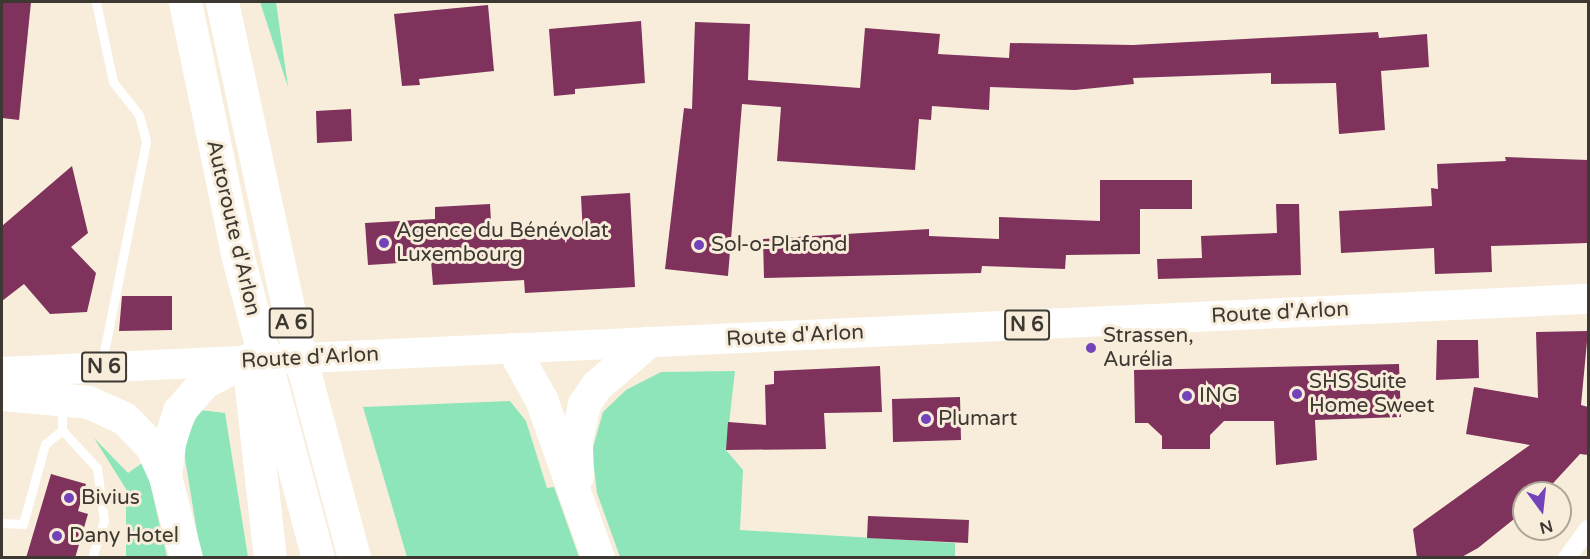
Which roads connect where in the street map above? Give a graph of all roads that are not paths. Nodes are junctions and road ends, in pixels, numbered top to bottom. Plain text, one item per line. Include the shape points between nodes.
1 (96, 2) edge
2 (185, 2) edge
3 (222, 2) edge
4 (237, 254) junction
5 (1588, 299) edge
6 (646, 343) junction
7 (513, 349) junction
8 (245, 361) joint
9 (101, 367) junction
10 (2, 372) edge
11 (205, 372) junction
12 (62, 393) junction
13 (2, 394) edge
14 (165, 476) junction
15 (578, 496) junction
16 (2, 523) edge
17 (1588, 530) edge
18 (92, 558) edge
19 (186, 558) edge
20 (270, 558) edge
21 (318, 558) edge
22 (354, 558) edge
23 (598, 558) edge
24 (1567, 558) edge

1 - 9 lane via 113,82 139,115 146,142
2 - 4 highway, Autoroute d'Arlon / A 6
3 - 22 highway, Autoroute d'Arlon / A 6 via 292,326
4 - 20 highway
4 - 21 highway, Autoroute d'Arlon / A 6
5 - 6 main road, Route d'Arlon / N 6
6 - 7 main road, Route d'Arlon / N 6
6 - 15 highway via 597,385 584,404 576,439
7 - 8 main road, Route d'Arlon / N 6
7 - 15 highway via 541,399
8 - 11 highway, A 6
9 - 11 main road, N 6
9 - 12 main road, N 6
10 - 12 main road, N 6
11 - 14 highway, A 6 via 179,411 169,443
12 - 13 highway, A 6
12 - 14 highway, A 6 via 124,418 151,446
12 - 16 lane via 23,524
12 - 18 lane via 97,468 104,521
14 - 19 highway, A 6
15 - 23 highway
17 - 24 street

